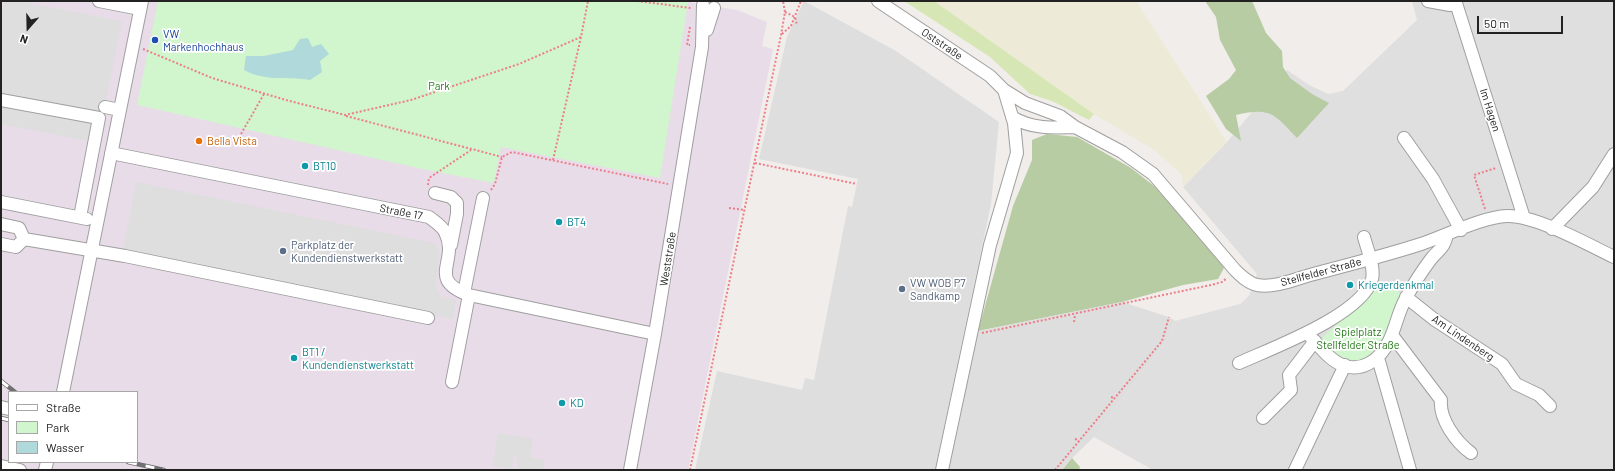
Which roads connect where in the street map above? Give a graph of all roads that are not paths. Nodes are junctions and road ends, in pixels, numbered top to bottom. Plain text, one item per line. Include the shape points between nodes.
1 (99, 1) edge
2 (878, 1) edge
3 (1428, 1) edge
4 (141, 5) edge
5 (707, 7) road end
6 (1004, 90) junction
7 (1, 100) edge
8 (105, 107) dead end
9 (120, 110) junction
10 (1012, 117) junction
11 (1075, 127) junction
12 (1404, 138) dead end
13 (111, 152) junction
14 (1614, 154) edge
15 (431, 190) road end
16 (483, 198) road end
17 (1, 202) edge
18 (80, 217) junction
19 (1524, 218) junction
20 (98, 221) junction
21 (1, 224) edge
22 (1552, 229) junction
23 (1461, 230) junction
24 (1447, 235) junction
25 (1364, 237) dead end
26 (24, 238) junction
27 (1, 244) edge
28 (451, 245) junction
29 (92, 251) junction
30 (1614, 257) edge
31 (1369, 259) junction
32 (466, 294) junction
33 (1406, 297) junction
34 (428, 318) dead end
35 (1307, 333) junction
36 (655, 334) junction
37 (1392, 335) junction
38 (1316, 341) junction
39 (1378, 358) junction
40 (1239, 363) dead end
41 (1345, 365) junction
42 (452, 382) dead end
43 (63, 391) edge
44 (1550, 406) dead end
45 (1263, 418) dead end
46 (1471, 453) dead end
47 (1, 466) edge
48 (20, 470) edge
49 (630, 470) edge
50 (942, 470) edge
51 (1295, 470) edge
52 (1410, 470) edge

1 - 4 street
2 - 6 street, Oststraße via 990,76
3 - 19 street, Im Hagen via 1456,3
4 - 9 street
5 - 36 street, Weststraße
6 - 10 street
6 - 11 street, Oststraße via 1025,103 1060,116
7 - 18 street via 99,118
8 - 9 street
9 - 13 street
10 - 11 street via 1034,126
10 - 50 street via 1017,153 990,245
11 - 31 street, Stellfelder Straße via 1122,152 1153,174 1235,270 1249,282 1264,286 1277,284
12 - 23 street via 1433,179
13 - 20 street
13 - 28 street, Straße 17 via 429,217 445,230
14 - 22 street via 1593,187
15 - 28 street via 451,197 457,203
16 - 32 street
17 - 18 street
18 - 20 street
19 - 22 street, Stellfelder Straße
19 - 23 street, Stellfelder Straße via 1507,216
20 - 29 street
21 - 26 street via 19,228
22 - 30 street, Stellfelder Straße
23 - 24 street, Stellfelder Straße
24 - 31 street, Stellfelder Straße
24 - 33 street via 1444,247 1431,259
25 - 31 street
26 - 27 street via 16,247
26 - 29 street
28 - 32 street via 446,276 452,288
29 - 34 street
29 - 43 street
31 - 35 street via 1372,279 1359,299 1340,314
32 - 36 street
32 - 42 street
33 - 37 street
33 - 44 street, Am Lindenberg via 1435,320 1502,364 1516,384 1539,395
35 - 38 street
35 - 40 street
36 - 49 street, Weststraße
37 - 39 street
37 - 46 street via 1441,400 1443,418 1463,448
38 - 41 street via 1328,355
38 - 45 street via 1289,375 1291,390
39 - 41 street via 1365,366 1352,368
39 - 52 street
41 - 51 street
47 - 48 street

